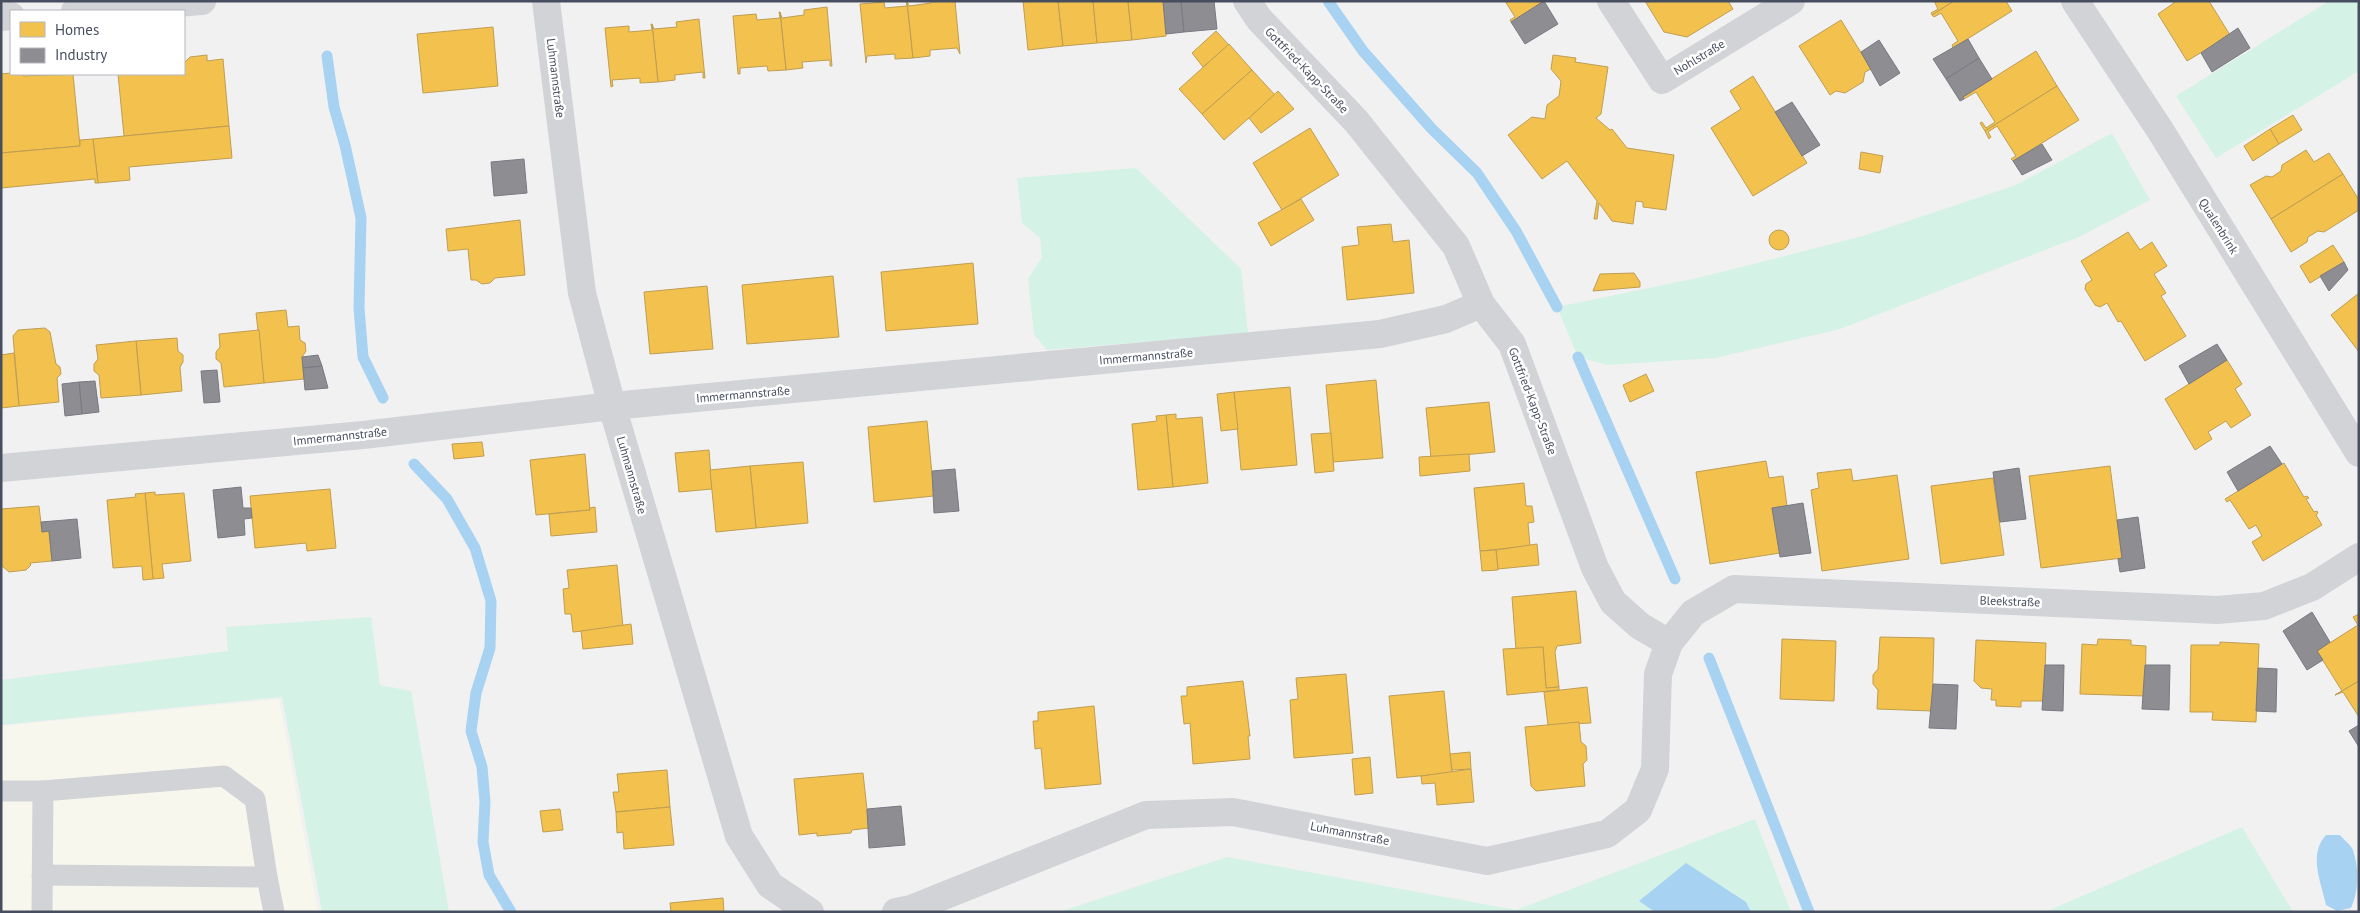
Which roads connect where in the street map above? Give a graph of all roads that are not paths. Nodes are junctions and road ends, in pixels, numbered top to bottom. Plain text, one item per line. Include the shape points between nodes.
1 (202, 1) edge
2 (546, 1) edge
3 (1247, 1) edge
4 (1611, 1) edge
5 (1791, 1) edge
6 (2075, 1) edge
7 (88, 10) edge
8 (1481, 304) junction
9 (612, 406) junction
10 (2359, 454) edge
11 (1, 468) edge
12 (2359, 557) edge
13 (1669, 643) junction
14 (1, 791) edge
15 (43, 791) junction
16 (42, 875) junction
17 (267, 877) junction
18 (42, 912) edge
19 (274, 912) edge
20 (810, 912) edge
21 (896, 912) edge

1 - 7 street
2 - 9 street, Luhmannstraße via 582,293
3 - 8 street, Gottfried-Kapp-Straße via 1258,19 1356,121 1456,246
4 - 5 street, Nohlstraße via 1662,80
6 - 10 street, Qualenbrink via 2160,130
8 - 9 street, Immermannstraße via 1446,319 1380,334
8 - 13 street, Gottfried-Kapp-Straße via 1512,344 1595,568 1613,602 1640,626
9 - 11 street, Immermannstraße via 353,436
9 - 20 street, Luhmannstraße via 739,836 770,885
12 - 13 street, Bleekstraße via 2312,587 2264,606 2217,610 1734,590 1693,613
13 - 21 street, Luhmannstraße via 1658,674 1655,770 1638,810 1607,834 1487,861 1234,812 1146,815
14 - 15 lane
15 - 16 lane
15 - 17 lane via 224,776 256,799
16 - 17 lane
16 - 18 lane
17 - 19 lane

